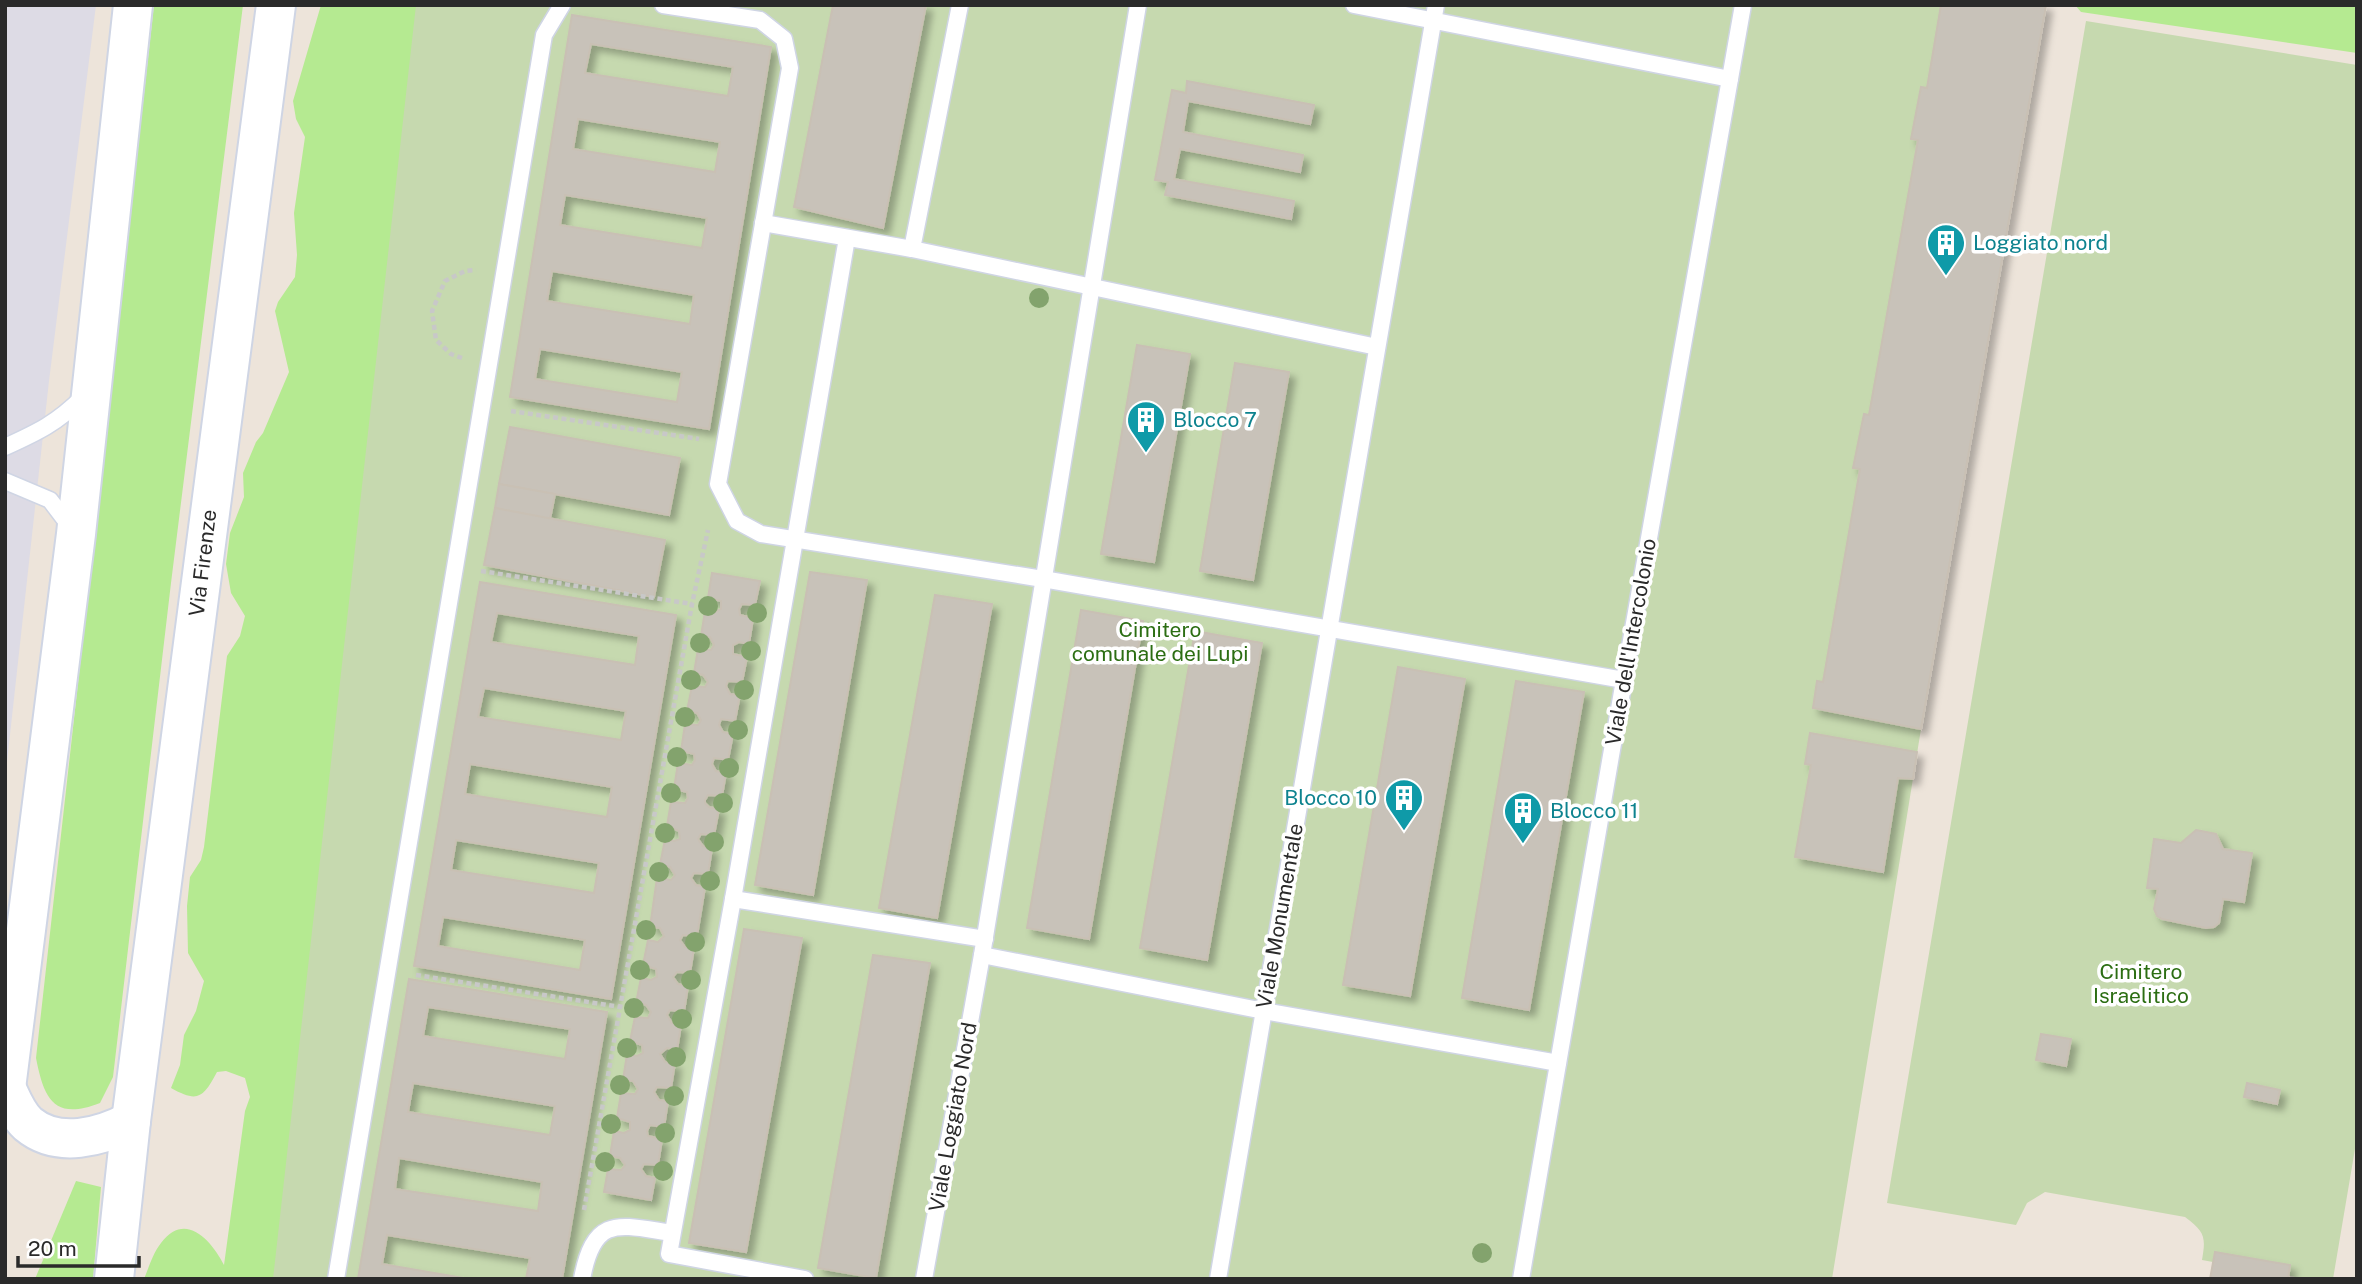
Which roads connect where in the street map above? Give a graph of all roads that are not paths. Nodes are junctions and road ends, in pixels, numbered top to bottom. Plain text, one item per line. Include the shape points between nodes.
1 (133, 5) edge
2 (276, 5) edge
3 (562, 5) edge
4 (663, 5) edge
5 (960, 5) edge
6 (1138, 5) edge
7 (1354, 5) edge
8 (1743, 5) edge
9 (1435, 13) edge
10 (1730, 79) junction
11 (763, 223) junction
12 (847, 238) junction
13 (912, 249) junction
14 (1092, 287) junction
15 (1377, 347) junction
16 (92, 388) junction
17 (5, 447) edge
18 (5, 481) edge
19 (75, 534) junction
20 (795, 539) junction
21 (1043, 579) junction
22 (1329, 629) junction
23 (1624, 680) junction
24 (733, 899) junction
25 (984, 947) junction
26 (1264, 1011) junction
27 (1558, 1063) junction
28 (6, 1087) edge
29 (5, 1096) edge
30 (131, 1121) junction
31 (673, 1234) junction
32 (114, 1279) edge
33 (336, 1279) edge
34 (582, 1279) edge
35 (804, 1279) edge
36 (924, 1279) edge
37 (1218, 1279) edge
38 (1521, 1279) edge

1 - 16 main road
2 - 30 main road, Via Firenze
3 - 33 lane via 544,35
4 - 11 lane via 760,20 784,39 790,68
5 - 13 lane
6 - 14 lane, Viale Loggiato Nord
7 - 9 lane
8 - 10 lane, Viale dell'Intercolonio
9 - 10 lane
9 - 15 lane, Viale Monumentale
10 - 23 lane, Viale dell'Intercolonio
11 - 12 lane
11 - 20 lane via 718,484 737,521 761,534
12 - 13 lane
12 - 20 lane
13 - 14 lane
14 - 15 lane
14 - 21 lane, Viale Loggiato Nord
15 - 22 lane, Viale Monumentale
16 - 17 lane via 63,417
16 - 19 main road
18 - 19 lane via 50,500
19 - 28 main road
20 - 21 lane
20 - 24 lane
21 - 22 lane
21 - 25 lane, Viale Loggiato Nord
22 - 23 lane
22 - 26 lane, Viale Monumentale
23 - 27 lane, Viale dell'Intercolonio
24 - 25 lane
24 - 31 lane
25 - 26 lane
25 - 36 lane, Viale Loggiato Nord
26 - 27 lane
26 - 37 lane, Viale Monumentale
27 - 38 lane, Viale dell'Intercolonio
28 - 29 main road
28 - 30 main road via 28,1124 49,1135 95,1136
30 - 32 main road, Via Firenze
31 - 34 lane via 626,1226 606,1228 591,1244
31 - 35 lane via 669,1254

